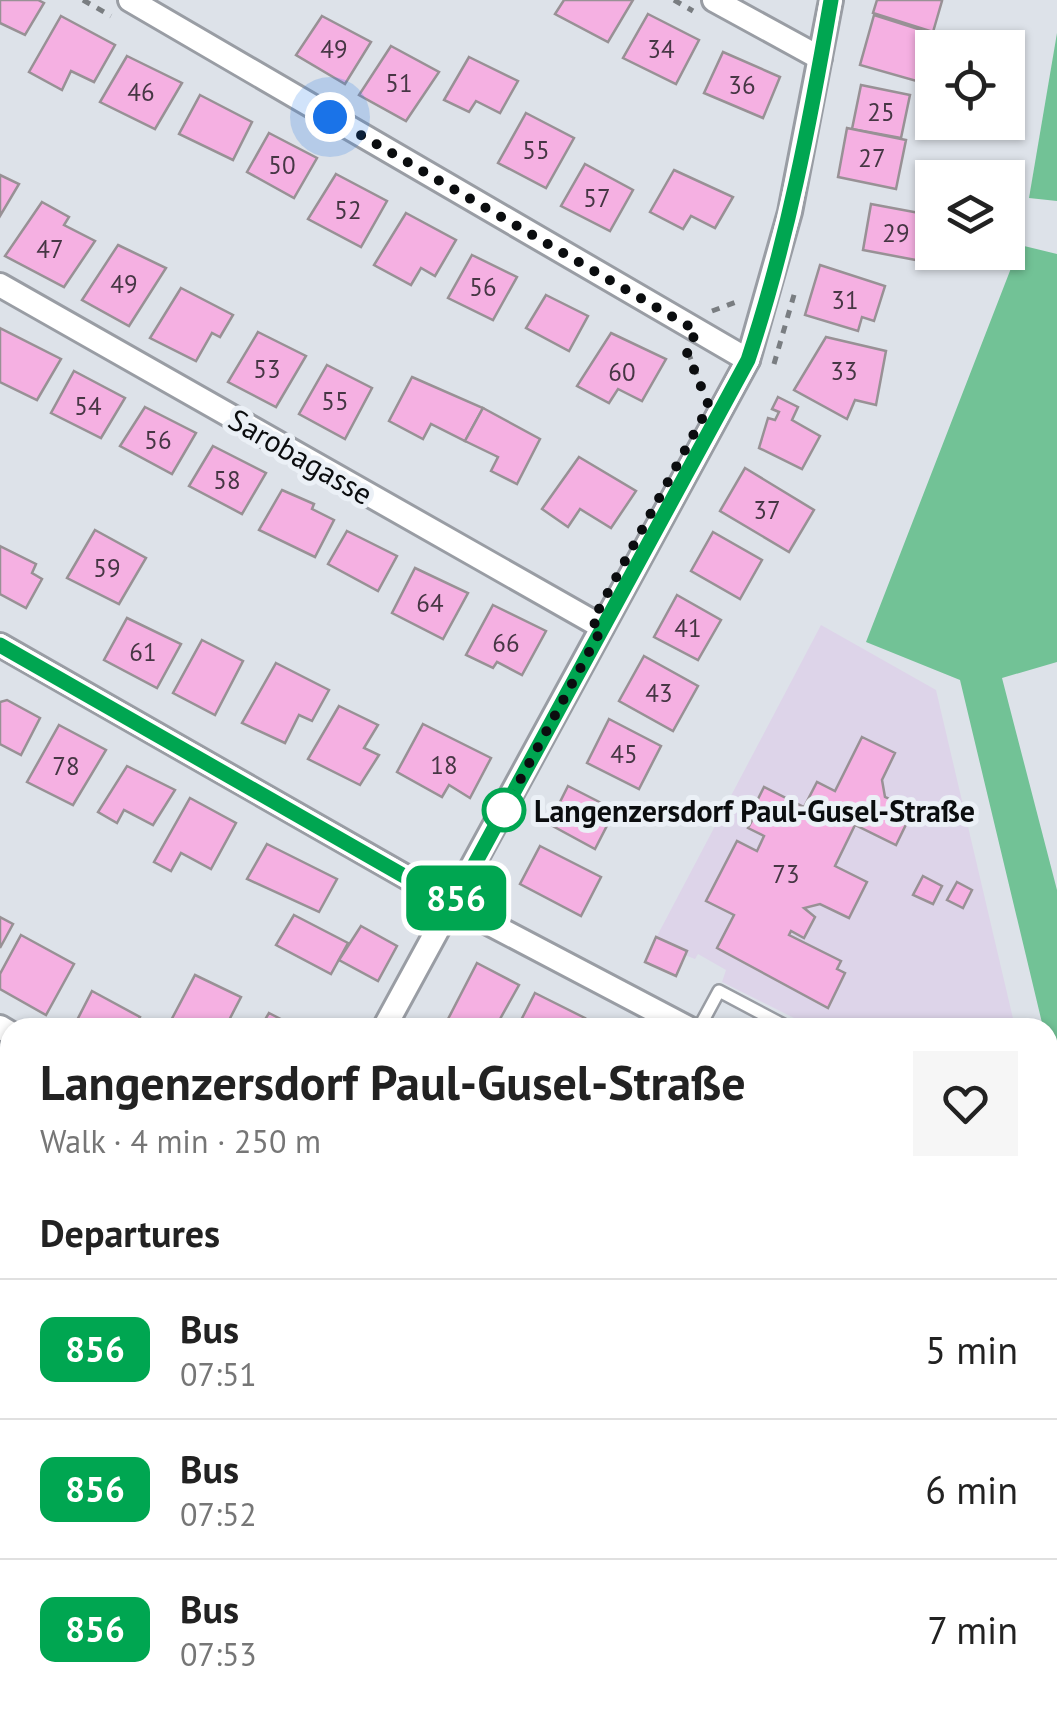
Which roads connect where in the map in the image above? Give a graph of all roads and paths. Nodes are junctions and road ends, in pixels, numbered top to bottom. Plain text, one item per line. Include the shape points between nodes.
1 (130, 0) edge
2 (714, 0) edge
3 (831, 0) edge
4 (820, 58) junction
5 (0, 285) edge
6 (757, 294) dead end
7 (697, 331) junction
8 (748, 360) junction
9 (709, 406) dead end
10 (602, 628) junction
11 (0, 645) edge
12 (453, 904) junction
13 (390, 1018) edge
14 (669, 1018) edge
15 (704, 1018) edge
16 (770, 1018) edge

1 - 7 street
2 - 4 street
3 - 4 street
4 - 8 street via 774,285
5 - 10 street, Sarobagasse
6 - 7 path via 706,314
7 - 8 street
7 - 9 path via 686,350
8 - 10 street
10 - 12 street
11 - 12 street
12 - 13 street
12 - 14 street
15 - 16 lane via 719,991

